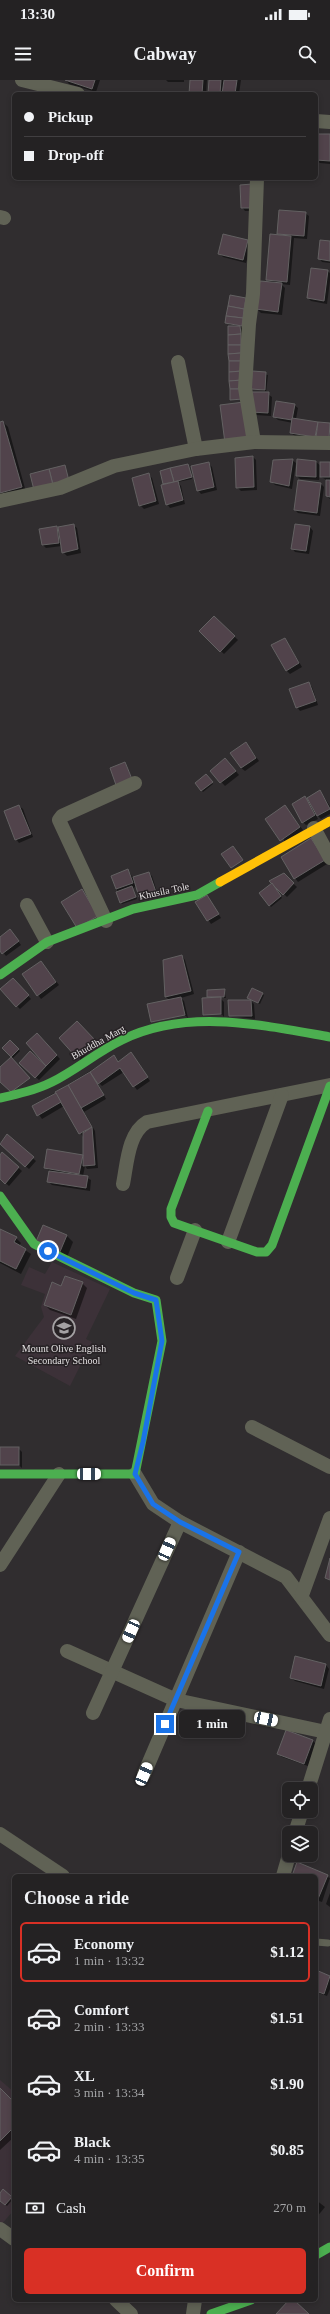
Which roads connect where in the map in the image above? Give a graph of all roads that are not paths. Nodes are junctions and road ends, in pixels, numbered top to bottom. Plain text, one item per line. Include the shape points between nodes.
1 (22, 80) edge
2 (70, 92) edge
3 (318, 120) edge
4 (330, 122) edge
5 (257, 180) edge
6 (178, 362) dead end
7 (254, 442) junction
8 (330, 443) edge
9 (196, 450) junction
10 (0, 501) edge
11 (135, 783) dead end
12 (330, 821) edge
13 (314, 828) junction
14 (330, 858) edge
15 (27, 905) dead end
16 (106, 921) junction
17 (47, 942) junction
18 (0, 975) edge
19 (330, 1038) edge
20 (330, 1086) edge
21 (282, 1095) junction
22 (0, 1098) edge
23 (208, 1111) junction
24 (123, 1184) dead end
25 (0, 1196) edge
26 (195, 1230) junction
27 (228, 1242) junction
28 (177, 1278) dead end
29 (252, 1427) dead end
30 (330, 1467) edge
31 (0, 1474) edge
32 (59, 1474) junction
33 (135, 1474) junction
34 (330, 1518) edge
35 (180, 1522) junction
36 (239, 1552) junction
37 (0, 1565) edge
38 (302, 1595) junction
39 (330, 1635) edge
40 (67, 1651) dead end
41 (113, 1671) junction
42 (176, 1700) junction
43 (93, 1713) dead end
44 (328, 1726) edge
45 (325, 1750) edge
46 (144, 1774) dead end
47 (311, 1782) edge
48 (0, 1834) edge
49 (287, 1862) edge
50 (60, 1874) edge
51 (284, 1874) edge
52 (318, 1942) edge
53 (328, 1943) dead end
54 (0, 2229) edge
55 (12, 2238) edge
56 (330, 2247) edge
57 (318, 2253) edge
58 (118, 2302) edge
59 (195, 2302) edge
60 (245, 2302) edge
61 (131, 2314) edge
62 (193, 2314) edge
63 (211, 2314) edge

1 - 2 street
3 - 4 street
5 - 7 street via 253,294 245,388
6 - 9 street
7 - 8 street
7 - 9 street
9 - 10 street via 114,466 60,488
11 - 16 street via 62,816 59,820
12 - 13 street, Khusila Tole
13 - 14 street
13 - 16 street, Khusila Tole via 197,895 134,909
15 - 17 street
16 - 17 street, Khusila Tole
17 - 18 street, Khusila Tole
19 - 22 street, Bhuddha Marg via 242,1022 203,1021 173,1025 132,1035 52,1082 27,1092
20 - 21 street
20 - 27 street via 272,1245 266,1252 257,1252
21 - 23 street
21 - 27 street
23 - 24 street via 147,1122 138,1127 134,1134
23 - 26 street via 171,1209 174,1222
25 - 33 street via 34,1244 134,1293 156,1300 162,1341
26 - 27 street
26 - 28 street
29 - 30 street
31 - 32 street
32 - 33 street
32 - 37 street
33 - 35 street via 153,1504
34 - 38 street
35 - 36 street
35 - 41 street
36 - 38 street via 286,1577
36 - 42 street
38 - 39 street
40 - 41 street
41 - 42 street
41 - 43 street
42 - 44 street
42 - 46 street
44 - 45 street
45 - 47 street
48 - 50 street
49 - 51 street
52 - 53 lane
54 - 55 street
56 - 57 street
58 - 61 street
59 - 62 street
60 - 63 street

